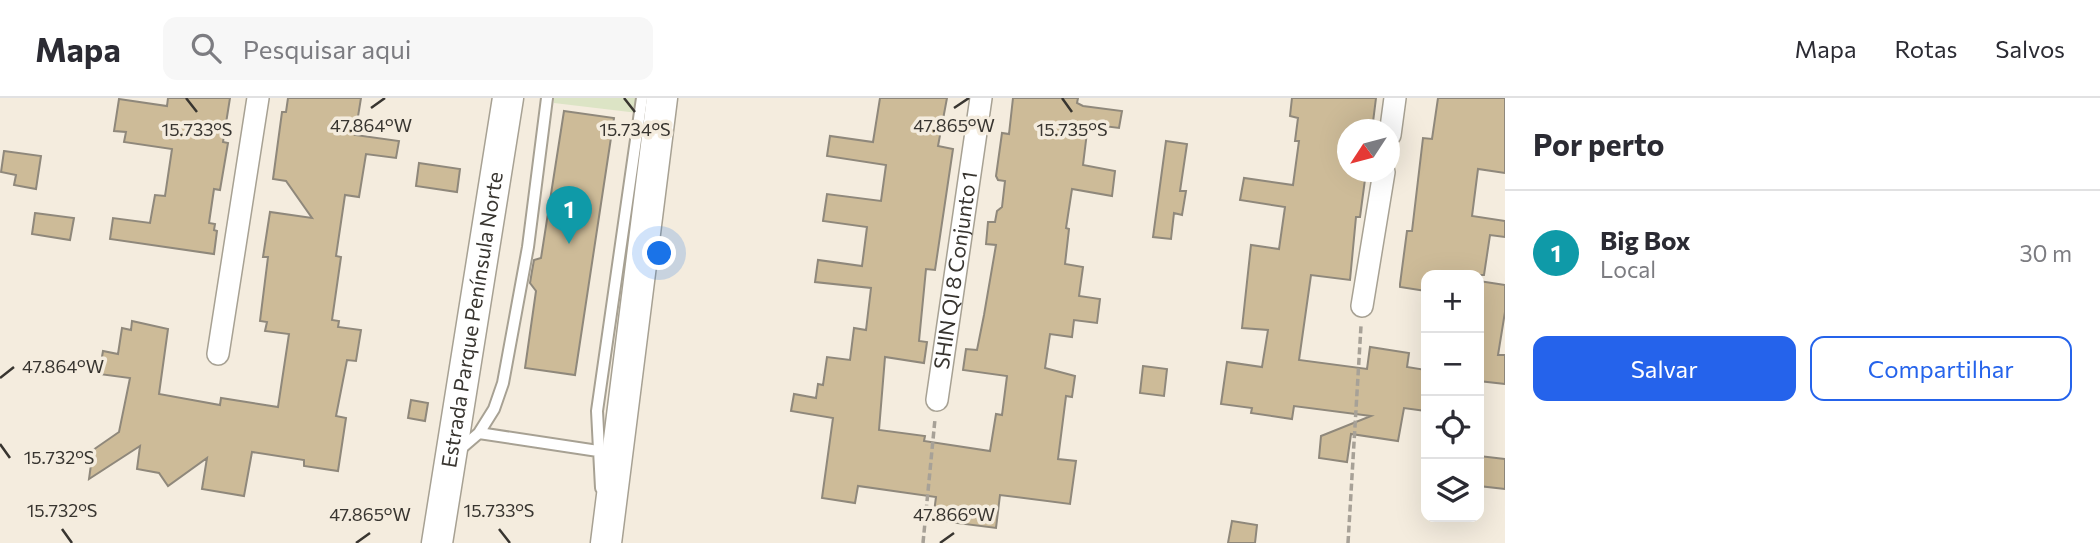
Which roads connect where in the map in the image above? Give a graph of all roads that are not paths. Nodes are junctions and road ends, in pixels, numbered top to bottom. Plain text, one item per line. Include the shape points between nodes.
1 (258, 98) edge
2 (508, 98) edge
3 (547, 98) edge
4 (642, 98) edge
5 (662, 98) edge
6 (981, 98) edge
7 (1395, 98) edge
8 (1392, 119) edge
9 (1382, 182) edge
10 (1363, 306) road end
11 (218, 354) dead end
12 (937, 400) road end
13 (479, 433) junction
14 (598, 451) junction
15 (451, 454) junction
16 (438, 543) edge
17 (605, 543) edge

1 - 11 street
2 - 15 main road, Estrada Parque Península Norte
3 - 13 lane via 528,247 503,383
4 - 14 lane via 597,411
5 - 17 main road
6 - 12 street, SHIN QI 8 Conjunto 1
7 - 8 street
9 - 10 street
13 - 14 lane
13 - 15 lane
14 - 17 lane
15 - 16 main road, Estrada Parque Península Norte

